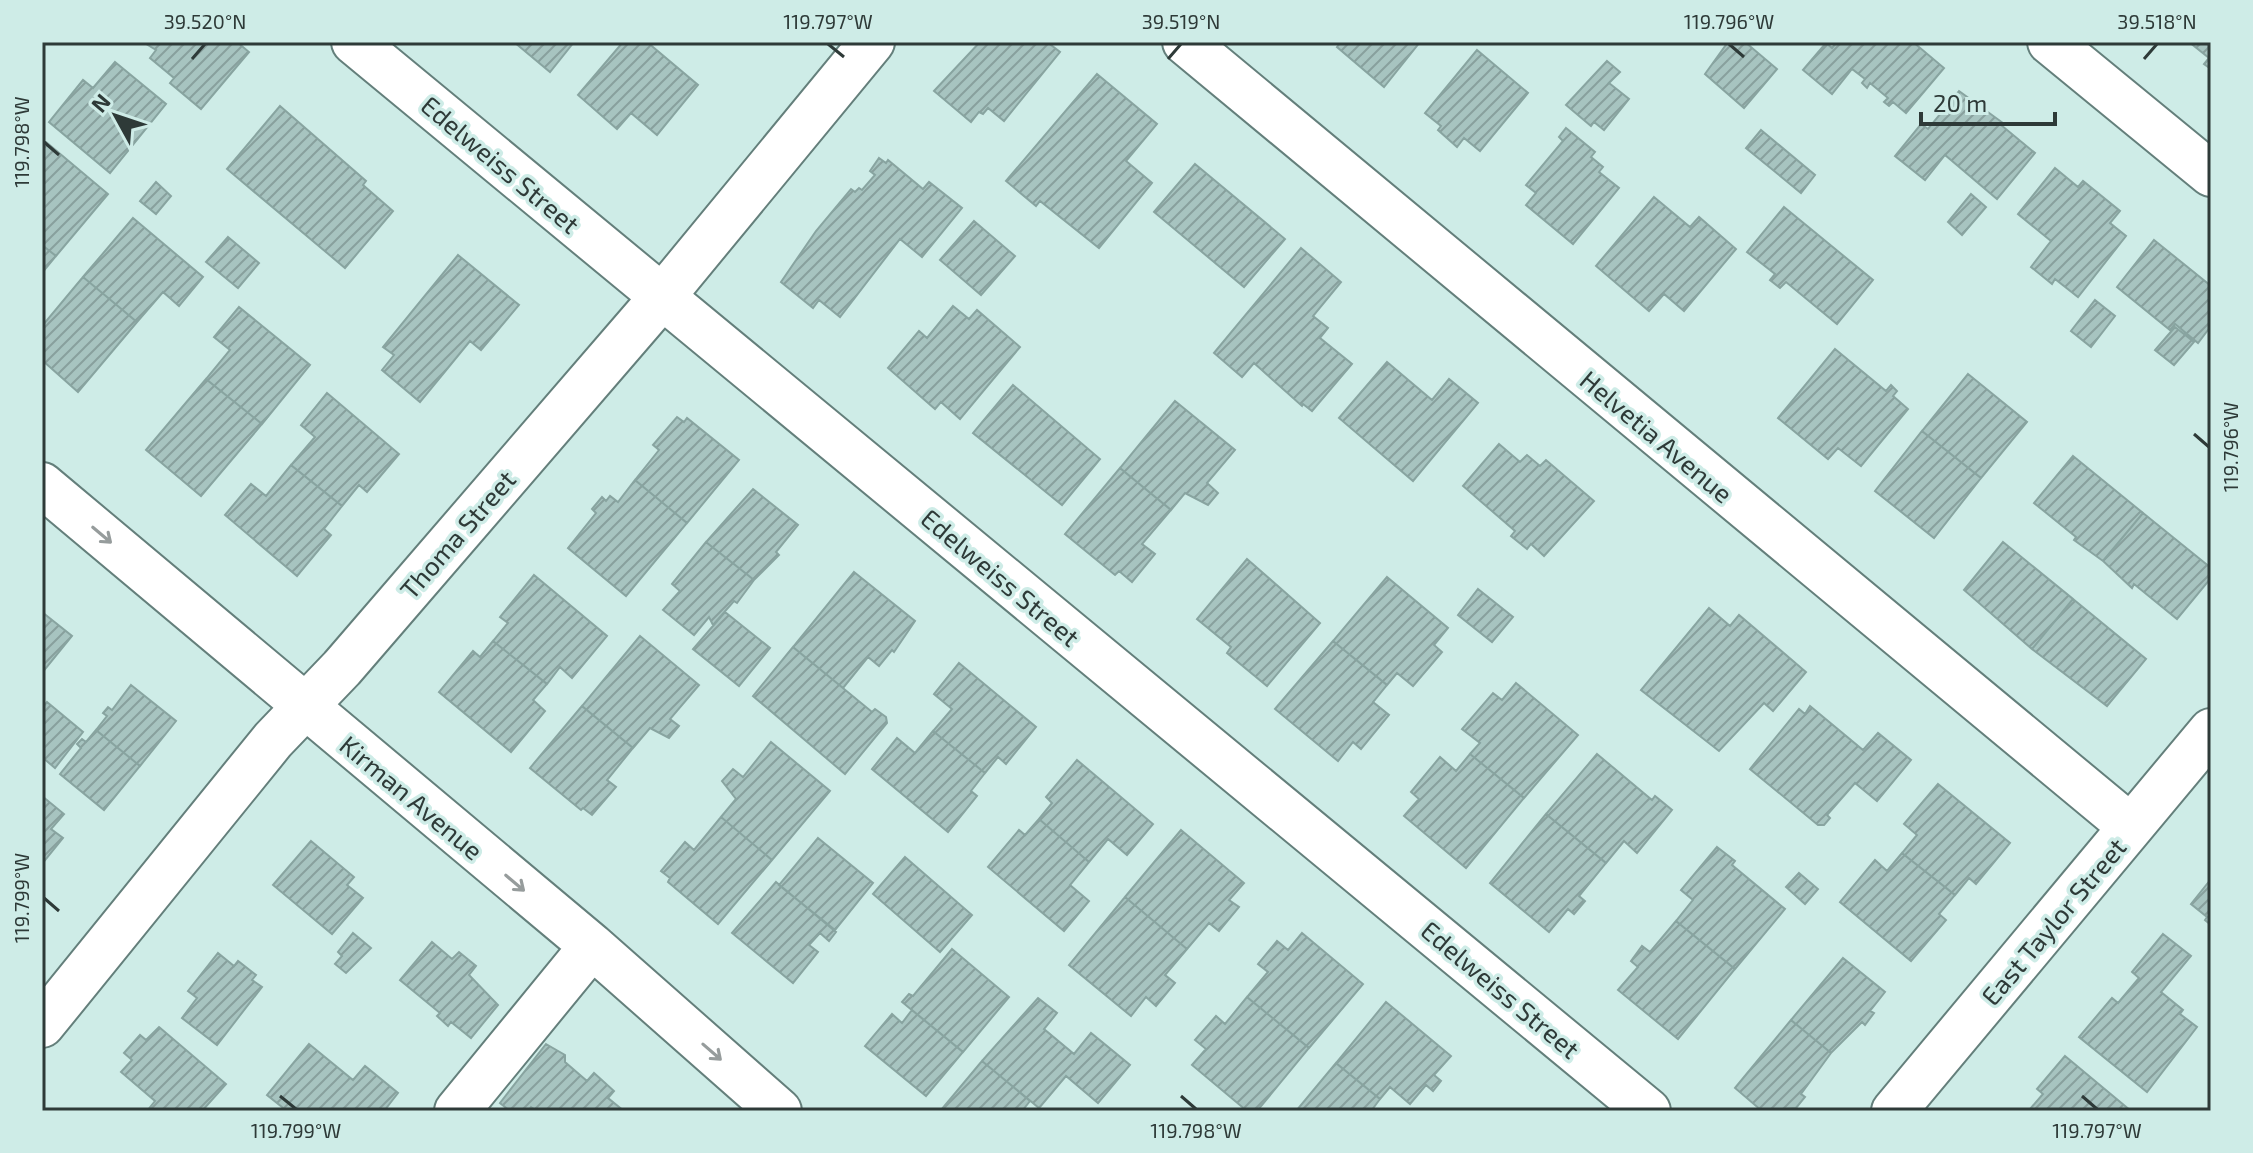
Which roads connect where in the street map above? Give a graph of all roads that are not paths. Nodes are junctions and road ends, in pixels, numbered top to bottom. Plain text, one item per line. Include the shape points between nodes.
1 (354, 42) edge
2 (872, 42) edge
3 (1185, 42) edge
4 (2050, 42) edge
5 (2211, 174) edge
6 (662, 297) junction
7 (42, 485) edge
8 (303, 705) junction
9 (2211, 731) edge
10 (2131, 827) junction
11 (592, 946) junction
12 (42, 1025) edge
13 (457, 1111) edge
14 (779, 1111) edge
15 (1648, 1111) edge
16 (1894, 1111) edge

1 - 6 street, Edelweiss Street
2 - 6 street, Thoma Street
3 - 10 street, Helvetia Avenue
4 - 5 street
6 - 8 street, Thoma Street via 342,668
6 - 15 street, Edelweiss Street
7 -> 8 street, Kirman Avenue
8 -> 11 street, Kirman Avenue
8 - 12 street, Thoma Street
9 - 10 street, East Taylor Street
10 - 16 street, East Taylor Street
11 - 13 street
11 -> 14 street, Kirman Avenue

